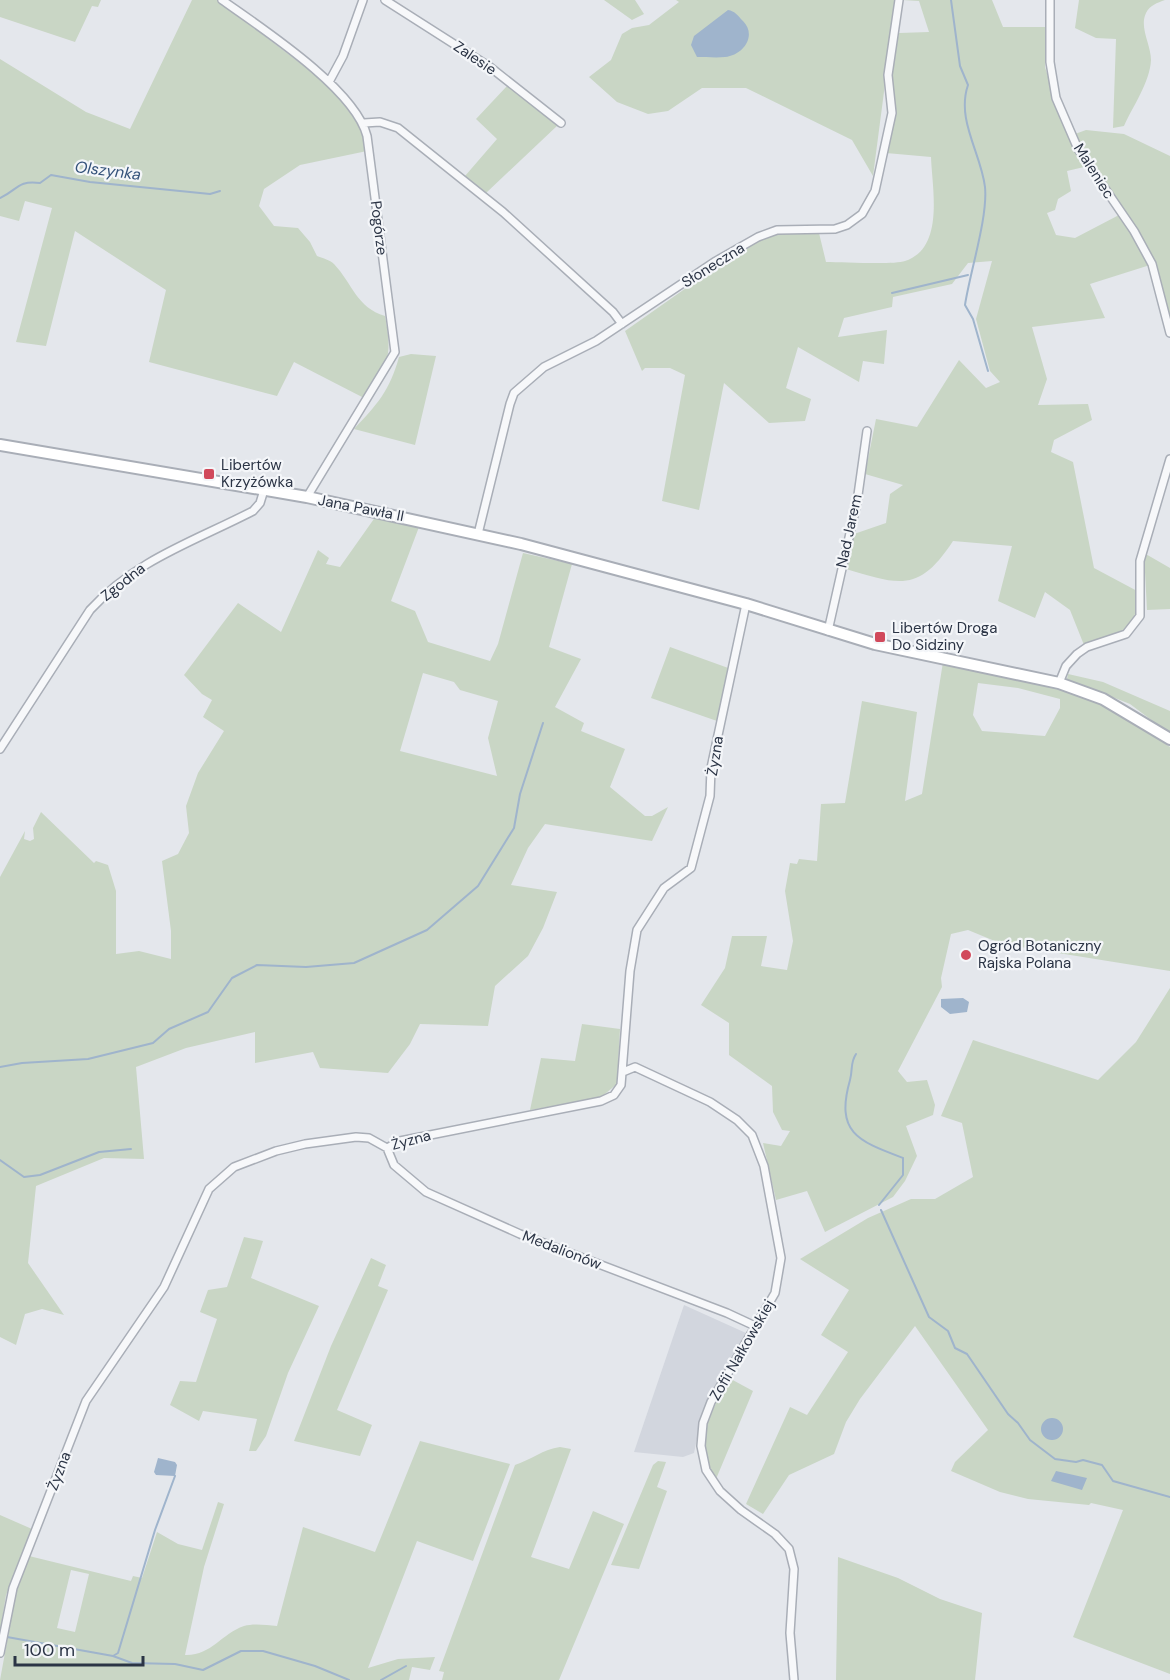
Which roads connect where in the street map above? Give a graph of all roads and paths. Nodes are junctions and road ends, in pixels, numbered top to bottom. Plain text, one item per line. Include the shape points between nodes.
1 (222, 0) edge
2 (363, 0) edge
3 (385, 0) edge
4 (899, 0) edge
5 (1050, 0) edge
6 (329, 82) junction
7 (364, 123) junction
8 (561, 123) dead end
9 (622, 324) junction
10 (1170, 333) edge
11 (867, 431) dead end
12 (0, 445) edge
13 (1170, 459) edge
14 (264, 490) junction
15 (307, 497) junction
16 (478, 534) junction
17 (746, 604) junction
18 (828, 631) junction
19 (1059, 683) junction
20 (1170, 739) edge
21 (0, 749) edge
22 (623, 1072) junction
23 (387, 1148) junction
24 (755, 1326) junction
25 (0, 1653) edge
26 (794, 1680) edge

1 - 6 street
2 - 6 street
3 - 8 street, Zalesie via 490,67
4 - 9 street, Słoneczna via 888,75 892,113 875,190 862,214 835,229 777,230 758,237
5 - 10 street, Maleniec via 1050,62 1056,98 1078,149 1152,264
6 - 7 street
7 - 9 street via 380,122 398,128 503,212
7 - 15 street, Pogórze via 394,352
9 - 16 street, Słoneczna via 596,341 553,360 514,393
11 - 18 street, Nad Jarem
12 - 14 street, Jana Pawła II
13 - 19 street via 1140,561 1140,615 1126,634 1077,654 1066,666
14 - 15 street, Jana Pawła II
14 - 21 street, Zgodna via 253,511 141,565 107,591 90,610
15 - 16 street, Jana Pawła II
16 - 17 street, Jana Pawła II
17 - 18 street
17 - 22 street, Żyzna via 711,768 710,796 691,868 664,888 637,930
18 - 19 street
19 - 20 street via 1103,699
22 - 23 street, Żyzna via 614,1095 601,1101 400,1141
22 - 24 street, Zofii Nałkowskiej via 635,1067 693,1094 737,1120 752,1135 764,1166 781,1258 775,1293
23 - 24 street, Medalionów via 394,1165 426,1192 520,1234
23 - 25 street, Żyzna via 369,1138 356,1137 286,1149 234,1167 209,1189 164,1287 86,1401 13,1588
24 - 26 street, Zofii Nałkowskiej via 711,1402 700,1446 705,1470 720,1491 789,1549 794,1569 790,1633

